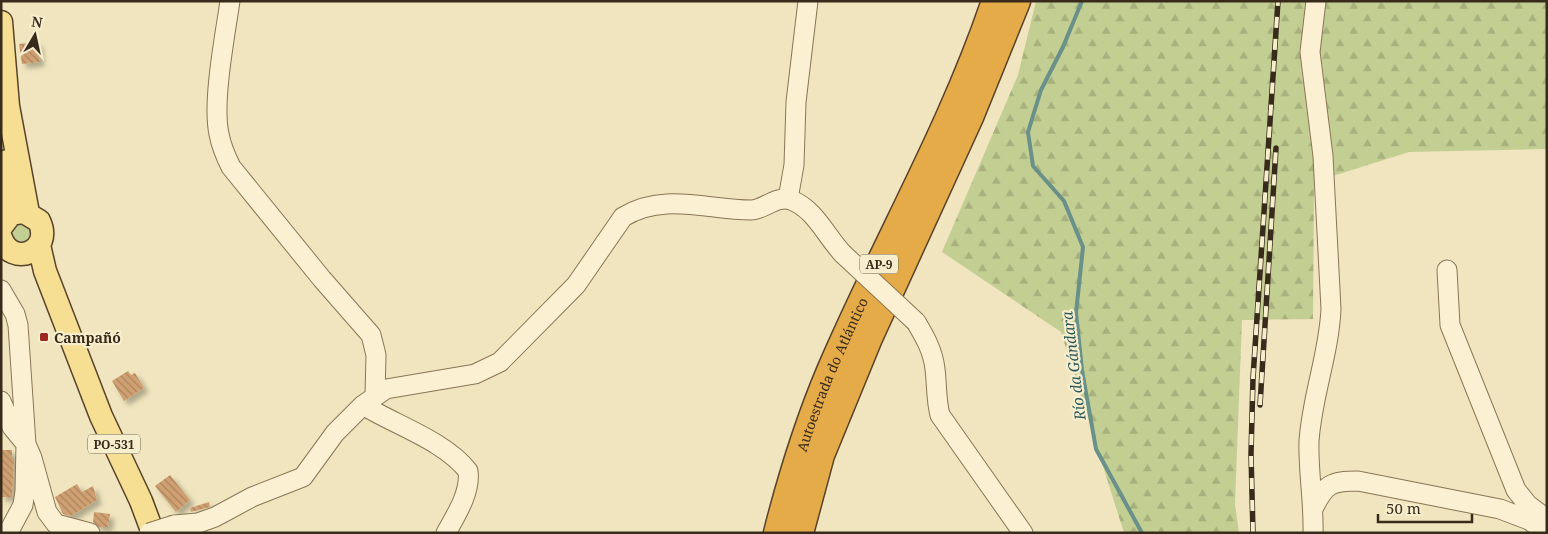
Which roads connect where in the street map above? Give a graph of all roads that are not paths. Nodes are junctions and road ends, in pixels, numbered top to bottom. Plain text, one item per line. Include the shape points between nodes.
1 (230, 1) edge
2 (808, 1) edge
3 (995, 1) edge
4 (1017, 1) edge
5 (1316, 1) edge
6 (1, 22) edge
7 (1, 116) edge
8 (788, 199) junction
9 (14, 217) edge
10 (16, 251) edge
11 (1446, 270) dead end
12 (1, 290) edge
13 (369, 400) junction
14 (1, 401) edge
15 (26, 444) junction
16 (1313, 509) junction
17 (1547, 518) edge
18 (8, 533) edge
19 (90, 533) edge
20 (141, 533) edge
21 (149, 533) edge
22 (153, 533) edge
23 (446, 533) edge
24 (777, 533) edge
25 (800, 533) edge
26 (1023, 533) edge
27 (1312, 533) edge
28 (1547, 533) edge

1 - 13 street via 218,98 218,133 231,167 371,336 376,355
2 - 8 street via 796,102 794,166
3 - 24 highway, Autoestrada do Atlántico / AP-9 via 953,109 830,372 810,422
4 - 25 highway, Autoestrada do Atlántico / AP-9 via 970,116 869,338 824,446
5 - 16 street via 1310,52 1323,156 1331,309 1309,442
6 - 9 main road, PO-531
7 - 9 main road via 7,157 6,184
8 - 13 street via 776,200 754,210 654,204 634,210 623,217 576,285 500,362 475,374 386,389
8 - 26 street, bridge via 810,211 843,254 916,322 928,343 935,368 940,416
9 - 10 main road, PO-531 via 39,221 42,227 42,240
10 - 20 main road, PO-531 via 50,320
10 - 22 main road, PO-531 via 45,270 87,381
11 - 17 street via 1450,325 1470,380 1516,490 1528,506
12 - 15 street via 18,325
13 - 21 street, bridge via 335,433 303,477 252,497 215,517
13 - 23 street via 440,445 468,472 463,498
14 - 15 street via 12,427
15 - 18 street via 23,505
15 - 19 street via 47,512 56,524
16 - 27 street
16 - 28 street via 1329,484 1358,481 1500,509 1529,520

